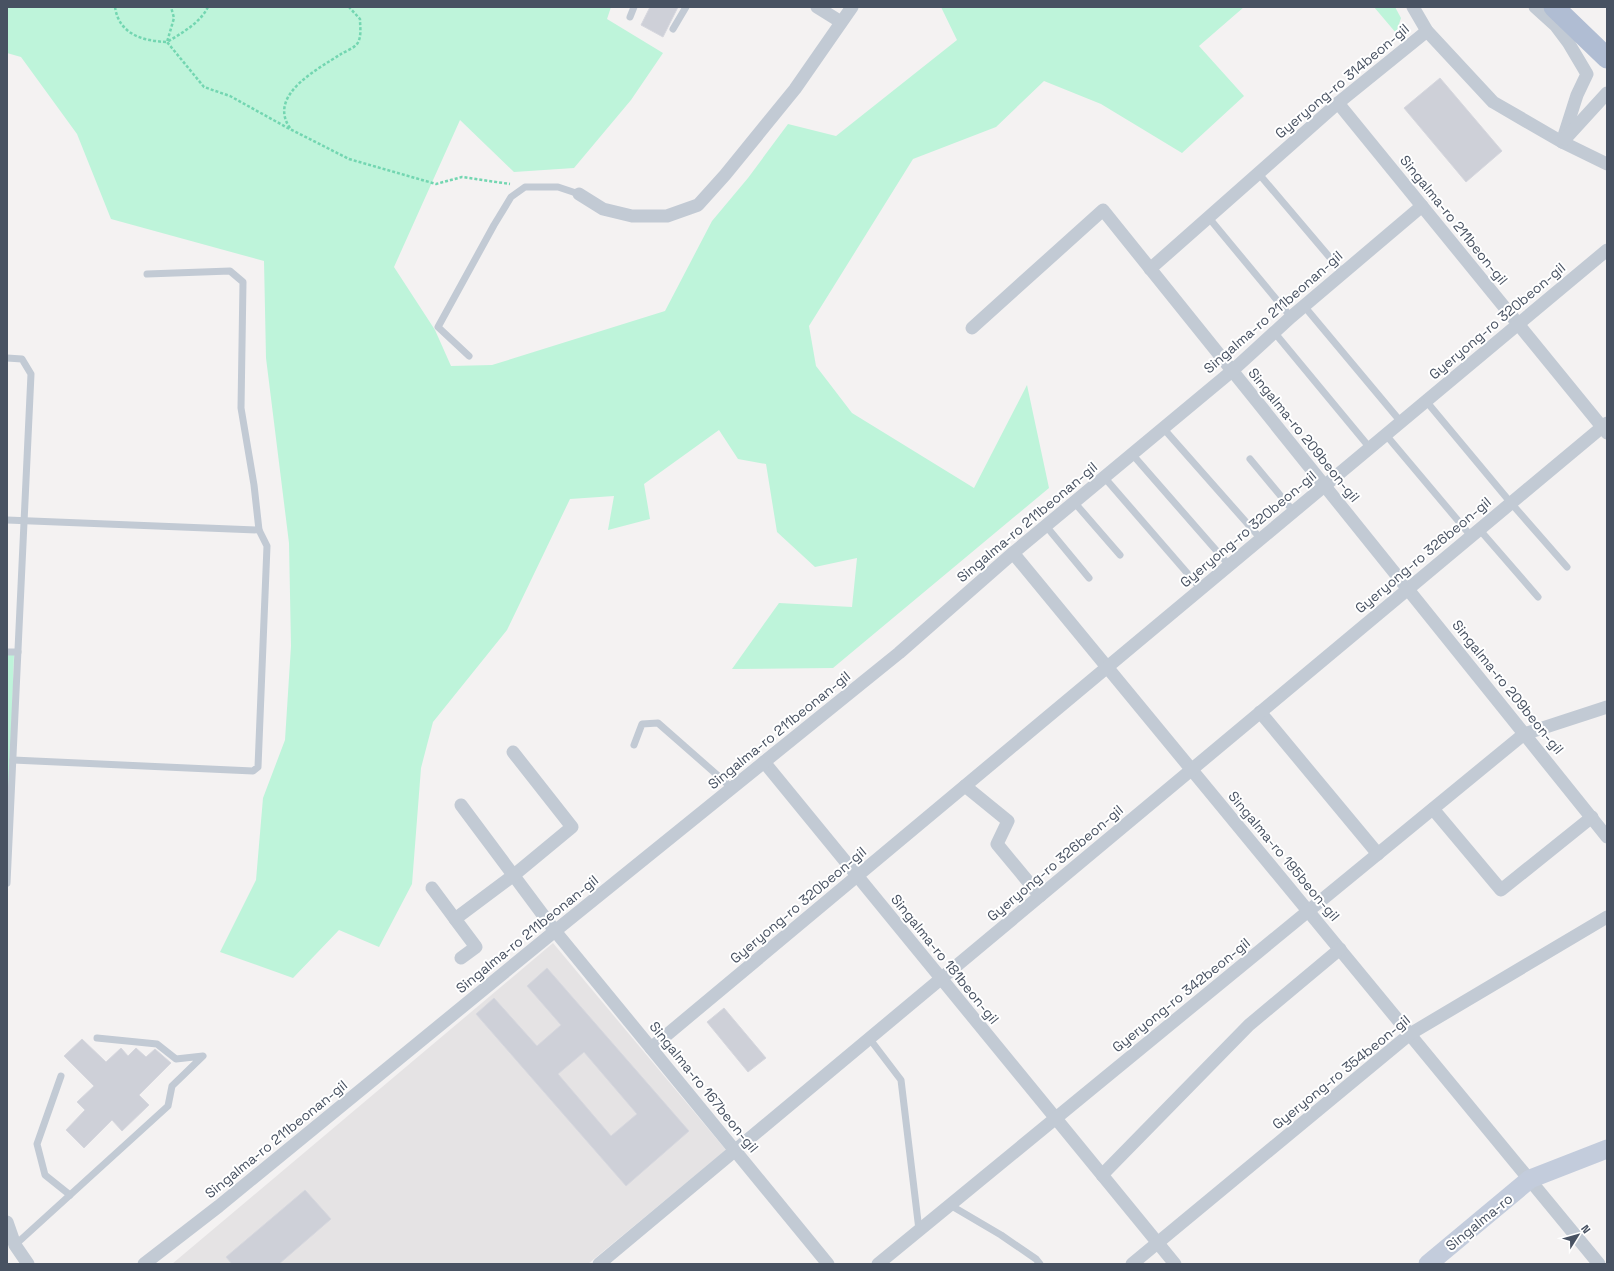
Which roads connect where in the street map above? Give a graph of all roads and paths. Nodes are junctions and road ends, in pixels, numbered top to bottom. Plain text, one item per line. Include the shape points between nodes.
1 (115, 7) edge
2 (171, 7) edge
3 (208, 7) edge
4 (349, 7) edge
5 (634, 7) edge
6 (686, 7) edge
7 (817, 7) edge
8 (852, 7) edge
9 (1413, 7) edge
10 (1535, 7) edge
11 (1554, 7) edge
12 (630, 17) dead end
13 (841, 22) junction
14 (673, 29) dead end
15 (1427, 31) junction
16 (167, 42) junction
17 (1607, 58) edge
18 (1607, 93) edge
19 (1338, 103) junction
20 (290, 128) junction
21 (1562, 142) junction
22 (1607, 164) edge
23 (1259, 174) junction
24 (525, 187) junction
25 (579, 194) joint
26 (1422, 206) junction
27 (1209, 218) junction
28 (1607, 250) edge
29 (1150, 269) junction
30 (1343, 273) junction
31 (147, 274) dead end
32 (1304, 306) junction
33 (1291, 317) junction
34 (1518, 324) junction
35 (972, 328) dead end
36 (1274, 332) junction
37 (469, 356) dead end
38 (7, 358) edge
39 (1232, 370) junction
40 (1426, 401) junction
41 (1401, 422) junction
42 (1605, 427) edge
43 (1163, 428) junction
44 (1386, 435) junction
45 (1370, 448) junction
46 (1132, 454) junction
47 (1250, 460) dead end
48 (1104, 477) junction
49 (1325, 486) junction
50 (1074, 502) junction
51 (1511, 503) junction
52 (1294, 512) junction
53 (7, 520) edge
54 (24, 521) junction
55 (1046, 526) junction
56 (259, 530) junction
57 (1475, 533) junction
58 (1261, 539) junction
59 (1012, 553) junction
60 (1120, 555) dead end
61 (1229, 566) junction
62 (1566, 567) dead end
63 (1089, 578) dead end
64 (1200, 589) junction
65 (1408, 589) junction
66 (1538, 597) dead end
67 (7, 652) edge
68 (18, 652) junction
69 (1107, 668) junction
70 (1607, 707) edge
71 (1260, 712) junction
72 (1524, 734) junction
73 (634, 745) dead end
74 (513, 752) dead end
75 (13, 760) junction
76 (764, 762) junction
77 (1192, 770) junction
78 (965, 786) junction
79 (732, 788) junction
80 (461, 805) dead end
81 (1433, 809) junction
82 (1592, 817) junction
83 (1607, 836) edge
84 (1378, 854) junction
85 (514, 874) junction
86 (857, 876) junction
87 (7, 883) edge
88 (432, 888) dead end
89 (1040, 896) junction
90 (1308, 911) junction
91 (1607, 917) edge
92 (455, 919) junction
93 (555, 931) junction
94 (1340, 949) junction
95 (461, 958) dead end
96 (941, 979) junction
97 (1410, 1034) junction
98 (97, 1038) dead end
99 (869, 1038) junction
100 (651, 1048) junction
101 (61, 1076) dead end
102 (1055, 1118) junction
103 (1607, 1149) edge
104 (735, 1150) junction
105 (1102, 1175) junction
106 (1530, 1179) junction
107 (70, 1196) junction
108 (950, 1205) junction
109 (7, 1222) edge
110 (919, 1230) junction
111 (1158, 1243) junction
112 (15, 1245) junction
113 (28, 1264) edge
114 (144, 1264) edge
115 (599, 1264) edge
116 (828, 1264) edge
117 (878, 1264) edge
118 (1040, 1264) edge
119 (1132, 1264) edge
120 (1175, 1264) edge
121 (1428, 1264) edge
122 (1599, 1264) edge

1 - 16 path via 116,18 129,34 155,42
2 - 16 path via 174,18
3 - 16 path via 205,14 190,27
4 - 20 path via 360,19 357,44 320,67 291,91 283,111
5 - 12 lane
6 - 14 lane
7 - 13 street
8 - 13 street
9 - 15 street
10 - 21 street via 1556,26 1587,74 1577,95
11 - 17 main road
13 - 25 street via 796,89 698,205 667,216 632,216 603,209
15 - 19 street, Gyeryong-ro 314beon-gil
15 - 21 street, Gyeryong-ro 314beon-gil via 1493,102
16 - 20 path via 204,87 230,96
18 - 21 street
19 - 23 street, Gyeryong-ro 314beon-gil
19 - 26 street, Singalma-ro 211beon-gil
20 - 24 path via 349,159 436,184 462,177
21 - 22 street, Gyeryong-ro 314beon-gil
23 - 27 street, Gyeryong-ro 314beon-gil
23 - 30 lane
24 - 25 lane via 558,187
24 - 37 lane via 511,197 438,327
26 - 30 street, Singalma-ro 211beonan-gil
26 - 34 street, Singalma-ro 211beon-gil
27 - 29 street, Gyeryong-ro 314beon-gil
27 - 33 lane
28 - 34 street, Gyeryong-ro 320beon-gil
29 - 35 street, Singalma-ro 209beon-gil via 1103,210
29 - 39 street, Singalma-ro 209beon-gil
30 - 32 street, Singalma-ro 211beonan-gil
31 - 56 lane via 230,271 243,282 241,408
32 - 33 street, Singalma-ro 211beonan-gil
32 - 41 lane
33 - 36 street, Singalma-ro 211beonan-gil
34 - 40 street, Gyeryong-ro 320beon-gil
34 - 42 street, Singalma-ro 211beon-gil
36 - 39 street, Singalma-ro 211beonan-gil
36 - 45 lane
38 - 54 lane via 22,358 30,374
39 - 43 street, Singalma-ro 211beonan-gil
39 - 49 street, Singalma-ro 209beon-gil
40 - 41 street, Gyeryong-ro 320beon-gil
40 - 51 lane
41 - 44 street, Gyeryong-ro 320beon-gil
42 - 51 street, Gyeryong-ro 326beon-gil
43 - 46 street, Singalma-ro 211beonan-gil
43 - 58 lane
44 - 45 street, Gyeryong-ro 320beon-gil
44 - 57 lane
45 - 49 street, Gyeryong-ro 320beon-gil
46 - 48 street, Singalma-ro 211beonan-gil
46 - 61 lane
47 - 52 lane
48 - 50 street, Singalma-ro 211beonan-gil
48 - 64 lane
49 - 52 street, Gyeryong-ro 320beon-gil
49 - 65 street, Singalma-ro 209beon-gil
50 - 55 street, Singalma-ro 211beonan-gil
50 - 60 lane
51 - 57 street, Gyeryong-ro 326beon-gil
51 - 62 lane
52 - 58 street, Gyeryong-ro 320beon-gil
53 - 54 lane
54 - 56 lane
54 - 68 lane
55 - 59 street, Singalma-ro 211beonan-gil
55 - 63 lane
56 - 75 lane via 267,546 258,767 253,771
57 - 65 street, Gyeryong-ro 326beon-gil
57 - 66 lane
58 - 61 street, Gyeryong-ro 320beon-gil
59 - 69 street, Singalma-ro 195beon-gil
59 - 76 street, Singalma-ro 211beonan-gil via 899,653
61 - 64 street, Gyeryong-ro 320beon-gil
64 - 69 street, Gyeryong-ro 320beon-gil
65 - 71 street, Gyeryong-ro 326beon-gil
65 - 72 street, Singalma-ro 209beon-gil
67 - 68 lane
68 - 75 lane
69 - 77 street, Singalma-ro 195beon-gil
69 - 78 street, Gyeryong-ro 320beon-gil
70 - 72 street, Gyeryong-ro 342beon-gil
71 - 77 street, Gyeryong-ro 326beon-gil
71 - 84 street
72 - 81 street, Gyeryong-ro 342beon-gil
72 - 82 street, Singalma-ro 209beon-gil
73 - 79 lane via 642,724 658,722
74 - 85 street via 572,827
75 - 87 lane
76 - 79 street, Singalma-ro 211beonan-gil
76 - 86 street, Singalma-ro 181beon-gil
77 - 89 street, Gyeryong-ro 326beon-gil
77 - 90 street, Singalma-ro 195beon-gil
78 - 86 street, Gyeryong-ro 320beon-gil
78 - 89 street via 1008,821 997,844
79 - 93 street, Singalma-ro 211beonan-gil
80 - 85 street, Singalma-ro 167beon-gil
81 - 82 street via 1501,890
81 - 84 street, Gyeryong-ro 342beon-gil
82 - 83 street, Singalma-ro 209beon-gil
84 - 90 street, Gyeryong-ro 342beon-gil
85 - 92 street
85 - 93 street, Singalma-ro 167beon-gil
86 - 96 street, Singalma-ro 181beon-gil
86 - 100 street, Gyeryong-ro 320beon-gil
88 - 92 street
89 - 96 street, Gyeryong-ro 326beon-gil
90 - 94 street, Singalma-ro 195beon-gil
90 - 102 street, Gyeryong-ro 342beon-gil
91 - 97 street, Gyeryong-ro 354beon-gil
92 - 95 street via 476,948
93 - 100 street, Singalma-ro 167beon-gil
93 - 114 street, Singalma-ro 211beonan-gil via 237,1192
94 - 97 street, Singalma-ro 195beon-gil
94 - 105 street via 1249,1025
96 - 99 street, Gyeryong-ro 326beon-gil
96 - 102 street, Singalma-ro 181beon-gil
97 - 106 street, Singalma-ro 195beon-gil
97 - 111 street, Gyeryong-ro 354beon-gil
98 - 107 lane via 157,1044 176,1059 203,1056 172,1086 168,1106
99 - 104 street, Gyeryong-ro 326beon-gil
99 - 110 lane via 901,1080
100 - 104 street, Singalma-ro 167beon-gil
101 - 107 lane via 38,1144 45,1175
102 - 105 street, Singalma-ro 181beon-gil
102 - 108 street, Gyeryong-ro 342beon-gil
103 - 106 street, Singalma-ro
104 - 115 street, Gyeryong-ro 326beon-gil
104 - 116 street, Singalma-ro 167beon-gil
105 - 111 street, Singalma-ro 181beon-gil
106 - 121 street, Singalma-ro
106 - 122 street
107 - 112 lane
108 - 110 street, Gyeryong-ro 342beon-gil
108 - 118 lane via 1001,1235
109 - 112 street
110 - 117 street, Gyeryong-ro 342beon-gil
111 - 119 street, Gyeryong-ro 354beon-gil
111 - 120 street, Singalma-ro 181beon-gil
112 - 113 street

